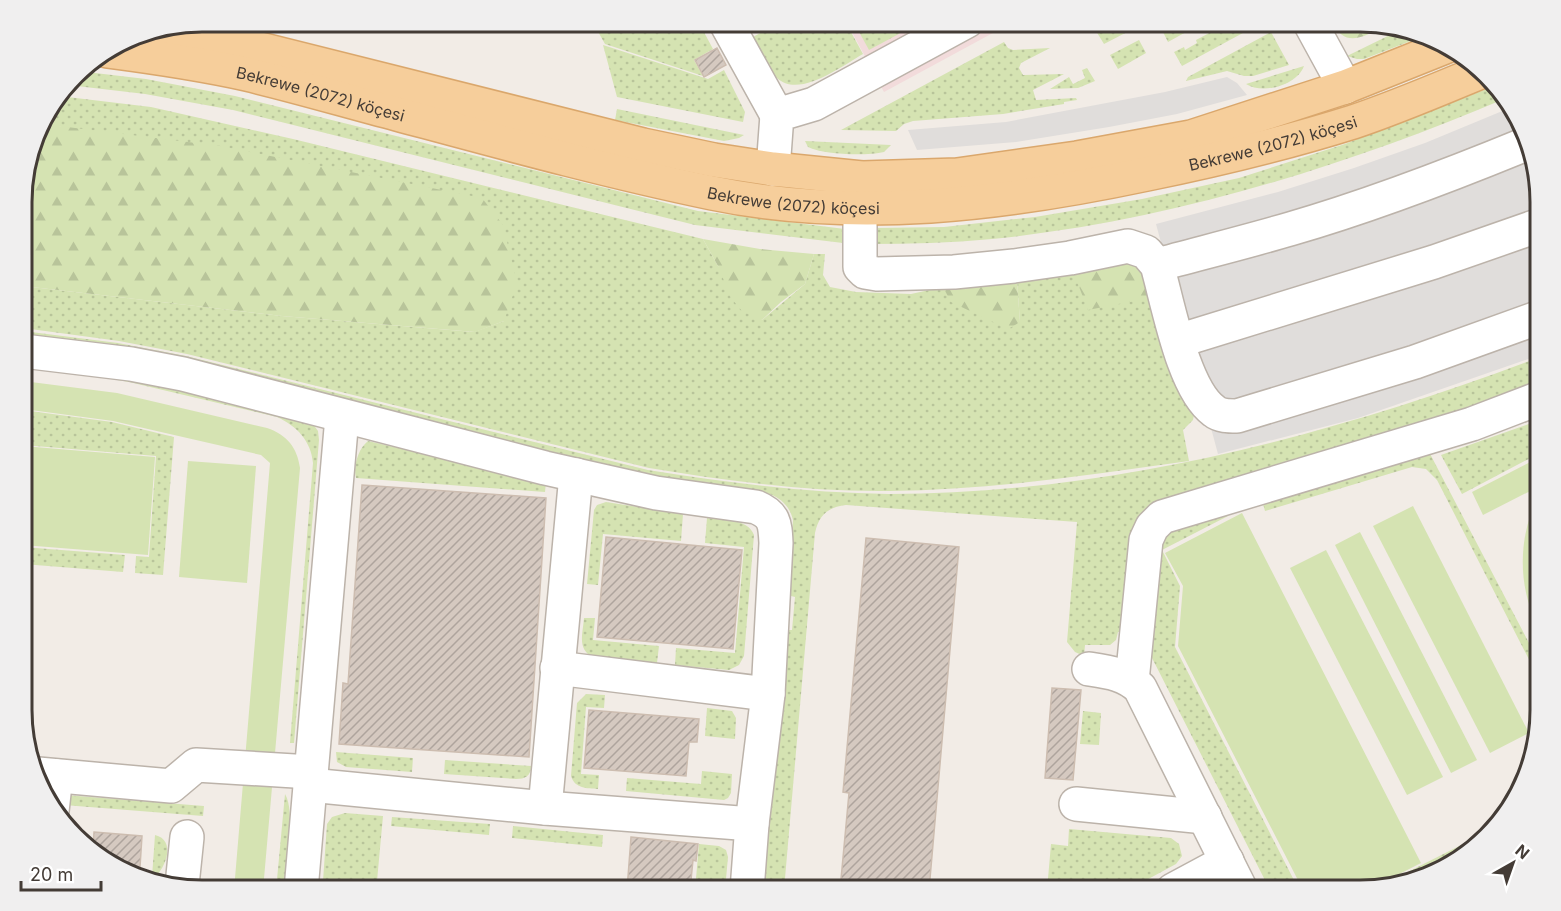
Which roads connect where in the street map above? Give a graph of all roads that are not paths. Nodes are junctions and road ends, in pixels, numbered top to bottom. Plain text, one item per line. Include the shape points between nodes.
1 (948, 31) edge
2 (1314, 31) edge
3 (731, 32) edge
4 (182, 33) edge
5 (1437, 50) edge
6 (119, 52) edge
7 (1473, 75) edge
8 (1345, 87) junction
9 (777, 115) junction
10 (1520, 146) edge
11 (773, 169) junction
12 (860, 208) junction
13 (1529, 229) edge
14 (1157, 265) junction
15 (1529, 320) edge
16 (1178, 341) junction
17 (31, 352) edge
18 (1529, 402) edge
19 (342, 417) junction
20 (576, 475) junction
21 (557, 668) junction
22 (1089, 669) dead end
23 (1132, 681) junction
24 (768, 694) junction
25 (47, 775) edge
26 (311, 779) junction
27 (1076, 804) dead end
28 (545, 808) junction
29 (1205, 817) junction
30 (752, 824) junction
31 (187, 837) dead end
32 (1234, 875) edge
33 (184, 878) edge
34 (1217, 879) edge
35 (302, 880) edge
36 (748, 880) edge

1 - 9 lane via 814,104
2 - 8 lane
3 - 9 lane
4 - 11 main road, Bekrewe (2072) köçesi via 643,145
5 - 8 main road, Bekrewe (2072) köçesi
6 - 12 main road, Bekrewe (2072) köçesi via 244,74 715,194
7 - 12 main road, Bekrewe (2072) köçesi via 1353,122 1205,162 1087,187 960,205
8 - 11 main road, Bekrewe (2072) köçesi via 1191,137 1077,158 933,176 862,178
9 - 11 lane
10 - 14 lane via 1404,192 1290,229
12 - 14 lane via 860,267 866,272 954,272 1070,258 1128,246 1146,252
13 - 16 lane
14 - 16 lane
15 - 16 lane via 1415,362 1237,416 1215,412 1197,392 1186,372
17 - 19 lane via 183,374
18 - 23 lane via 1472,424 1162,517 1146,540
19 - 20 lane
19 - 26 lane
20 - 21 lane
20 - 24 lane via 765,511 772,519 776,543
21 - 24 lane
21 - 28 lane
22 - 23 lane via 1122,675
23 - 29 lane via 1148,702
24 - 30 lane
25 - 26 lane via 171,786 196,765
26 - 28 lane
26 - 35 lane
27 - 29 lane
28 - 30 lane
29 - 32 lane
30 - 36 lane
31 - 33 lane
32 - 34 lane

